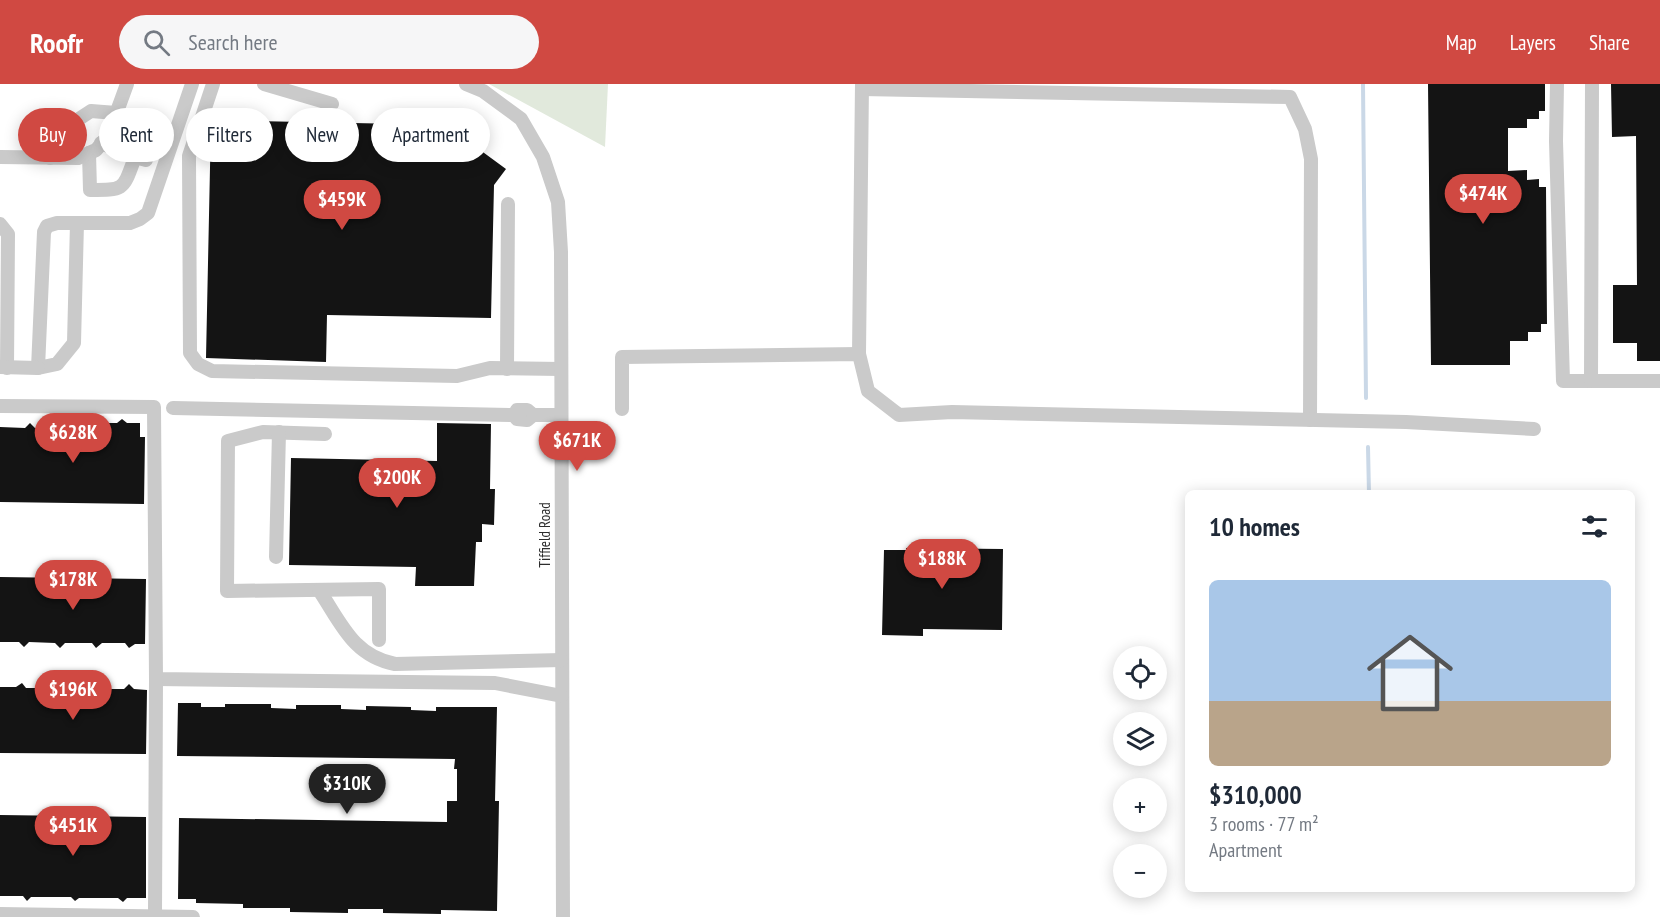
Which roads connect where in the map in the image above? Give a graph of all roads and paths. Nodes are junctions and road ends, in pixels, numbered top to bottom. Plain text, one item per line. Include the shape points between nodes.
1 (127, 84) edge
2 (192, 84) edge
3 (213, 84) edge
4 (264, 84) edge
5 (466, 84) edge
6 (1557, 84) edge
7 (1592, 84) edge
8 (862, 87) edge
9 (332, 104) dead end
10 (118, 108) edge
11 (99, 146) edge
12 (89, 153) joint
13 (0, 157) edge
14 (18, 157) edge
15 (138, 162) edge
16 (508, 204) dead end
17 (77, 223) junction
18 (0, 224) edge
19 (859, 354) junction
20 (4, 367) edge
21 (38, 368) junction
22 (507, 369) junction
23 (561, 369) junction
24 (1591, 381) junction
25 (1660, 381) edge
26 (0, 406) edge
27 (173, 408) dead end
28 (622, 409) dead end
29 (561, 415) junction
30 (1310, 420) junction
31 (1534, 429) dead end
32 (279, 432) junction
33 (325, 434) dead end
34 (276, 557) dead end
35 (320, 590) junction
36 (379, 640) dead end
37 (562, 660) junction
38 (156, 679) junction
39 (562, 696) junction
40 (0, 914) edge
41 (155, 916) edge
42 (193, 917) edge
43 (563, 917) edge

1 - 10 street
2 - 17 street via 148,213 130,223
3 - 22 street via 189,156 190,352 198,364 212,371 446,376
4 - 9 street
5 - 23 street, Tiffield Road via 483,91 521,119 543,157 558,202
6 - 24 street via 1563,381
7 - 24 street
8 - 19 street
8 - 30 street via 1290,97 1305,129 1311,159
11 - 12 street
12 - 15 street via 90,190 116,190
13 - 14 street
16 - 22 street
17 - 21 street via 74,344 57,364
17 - 21 street via 57,223 47,226 44,232
18 - 20 street via 8,234
19 - 28 street via 622,357
19 - 30 street via 868,391 899,415 952,412
20 - 21 street
22 - 23 street
23 - 29 street, Tiffield Road
24 - 25 street
26 - 38 street via 154,407
27 - 29 street via 514,414 517,419 527,420 532,415
29 - 37 street, Tiffield Road
30 - 31 street
32 - 33 street
32 - 34 street
32 - 35 street via 228,441 227,591
35 - 36 street via 379,589
35 - 37 street via 358,647 384,661 395,664
37 - 39 street, Tiffield Road
38 - 39 street via 495,683
38 - 41 street
39 - 43 street, Tiffield Road
40 - 41 street
41 - 42 street

